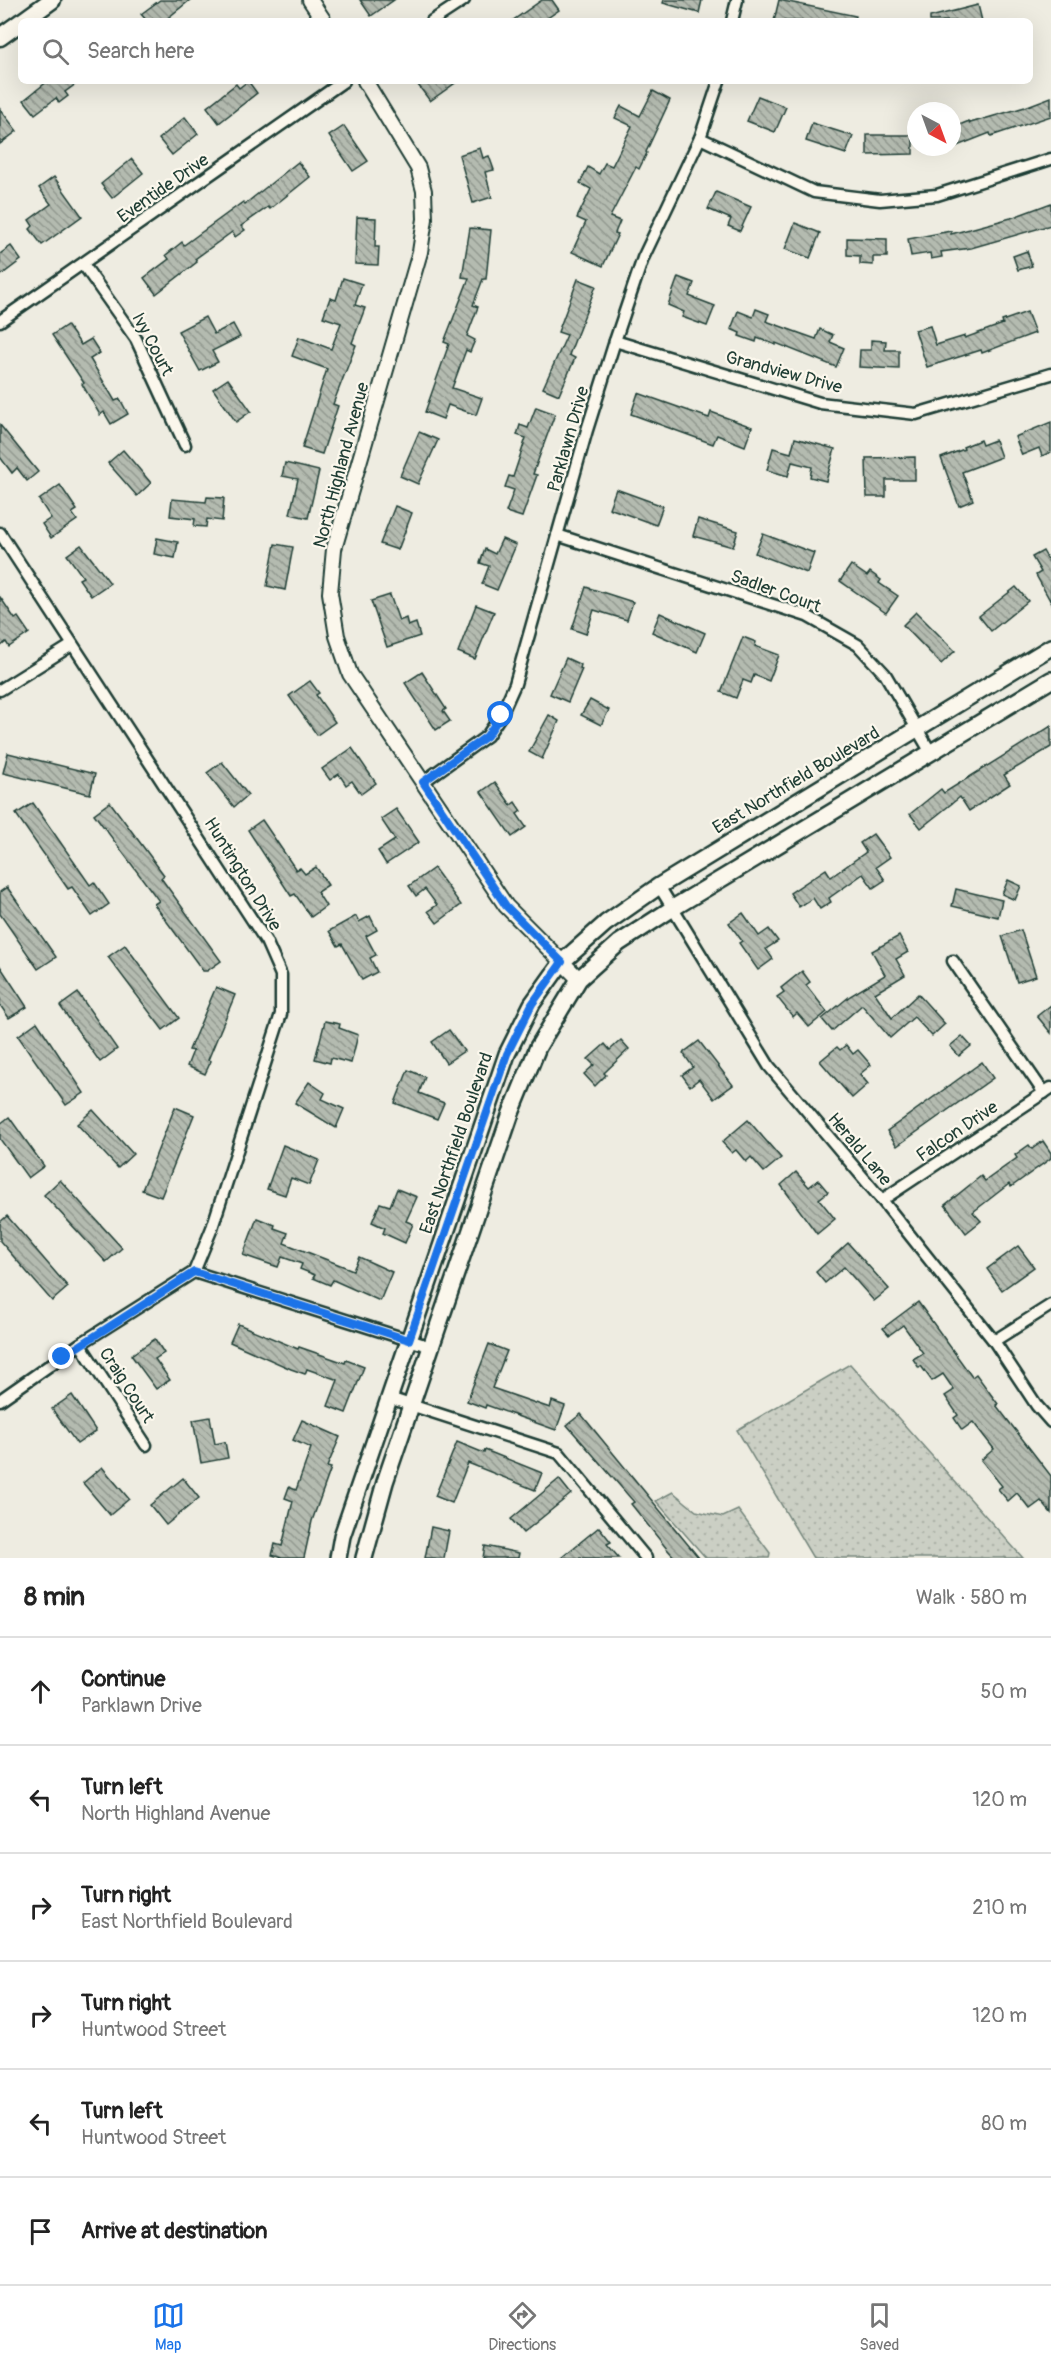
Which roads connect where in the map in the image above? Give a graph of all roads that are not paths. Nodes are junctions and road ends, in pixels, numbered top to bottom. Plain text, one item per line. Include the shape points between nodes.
1 (52, 0) edge
2 (310, 0) edge
3 (464, 0) edge
4 (736, 0) edge
5 (27, 18) edge
6 (322, 18) edge
7 (437, 18) edge
8 (733, 18) edge
9 (18, 25) edge
10 (0, 37) edge
11 (340, 84) edge
12 (367, 84) edge
13 (718, 84) edge
14 (700, 138) junction
15 (1051, 159) edge
16 (83, 264) junction
17 (0, 321) edge
18 (615, 341) junction
19 (1051, 374) edge
20 (185, 445) dead end
21 (0, 533) edge
22 (557, 535) junction
23 (72, 645) junction
24 (1051, 647) edge
25 (1051, 680) edge
26 (0, 690) edge
27 (917, 729) junction
28 (930, 751) junction
29 (423, 782) junction
30 (659, 886) junction
31 (673, 908) junction
32 (953, 961) dead end
33 (562, 962) junction
34 (579, 979) junction
35 (1047, 1091) edge
36 (882, 1200) junction
37 (194, 1272) junction
38 (1051, 1305) edge
39 (409, 1340) junction
40 (994, 1341) junction
41 (80, 1344) junction
42 (431, 1347) junction
43 (389, 1398) junction
44 (0, 1400) edge
45 (412, 1405) junction
46 (1051, 1422) edge
47 (146, 1445) dead end
48 (338, 1558) edge
49 (364, 1558) edge
50 (646, 1558) edge

1 - 5 main road
2 - 6 street
3 - 7 street
4 - 8 street
9 - 10 main road
11 - 16 street, Eventide Drive
12 - 29 street, North Highland Avenue via 418,168 425,219 420,252 334,549 330,593 337,636 350,674
13 - 14 street, Parklawn Drive
14 - 15 street via 814,192 880,200 937,195
14 - 18 street, Parklawn Drive via 643,258
16 - 17 street, Eventide Drive
16 - 20 street, Ivy Court via 136,339
18 - 19 street, Grandview Drive via 820,403 916,414
18 - 22 street, Parklawn Drive
21 - 23 street, Huntington Drive
22 - 27 street, Sadler Court via 807,616 858,645 885,674
22 - 29 street, Parklawn Drive via 515,684 501,715 487,736
23 - 26 street
23 - 37 street, Huntington Drive via 266,940 281,975 280,1014 212,1228
24 - 27 main road, East Northfield Boulevard
25 - 28 main road
27 - 28 street, Sadler Court
27 - 30 main road, East Northfield Boulevard
28 - 31 main road
29 - 33 street, North Highland Avenue via 506,906
30 - 31 street, Herald Lane
30 - 33 main road, East Northfield Boulevard via 606,923
31 - 34 main road via 619,943
31 - 36 street, Herald Lane via 769,1066
32 - 35 street
33 - 34 street, North Highland Avenue
33 - 39 main road, East Northfield Boulevard via 532,1004 507,1054
34 - 42 main road via 538,1047 511,1113
35 - 36 street, Falcon Drive
36 - 40 street, Herald Lane
37 - 39 street
37 - 41 street
38 - 40 street
39 - 42 street
39 - 43 main road, East Northfield Boulevard
40 - 46 street, Herald Lane
41 - 44 street
41 - 47 street, Craig Court
42 - 45 main road
43 - 45 street
43 - 48 main road, East Northfield Boulevard
45 - 49 main road
45 - 50 street via 559,1453

